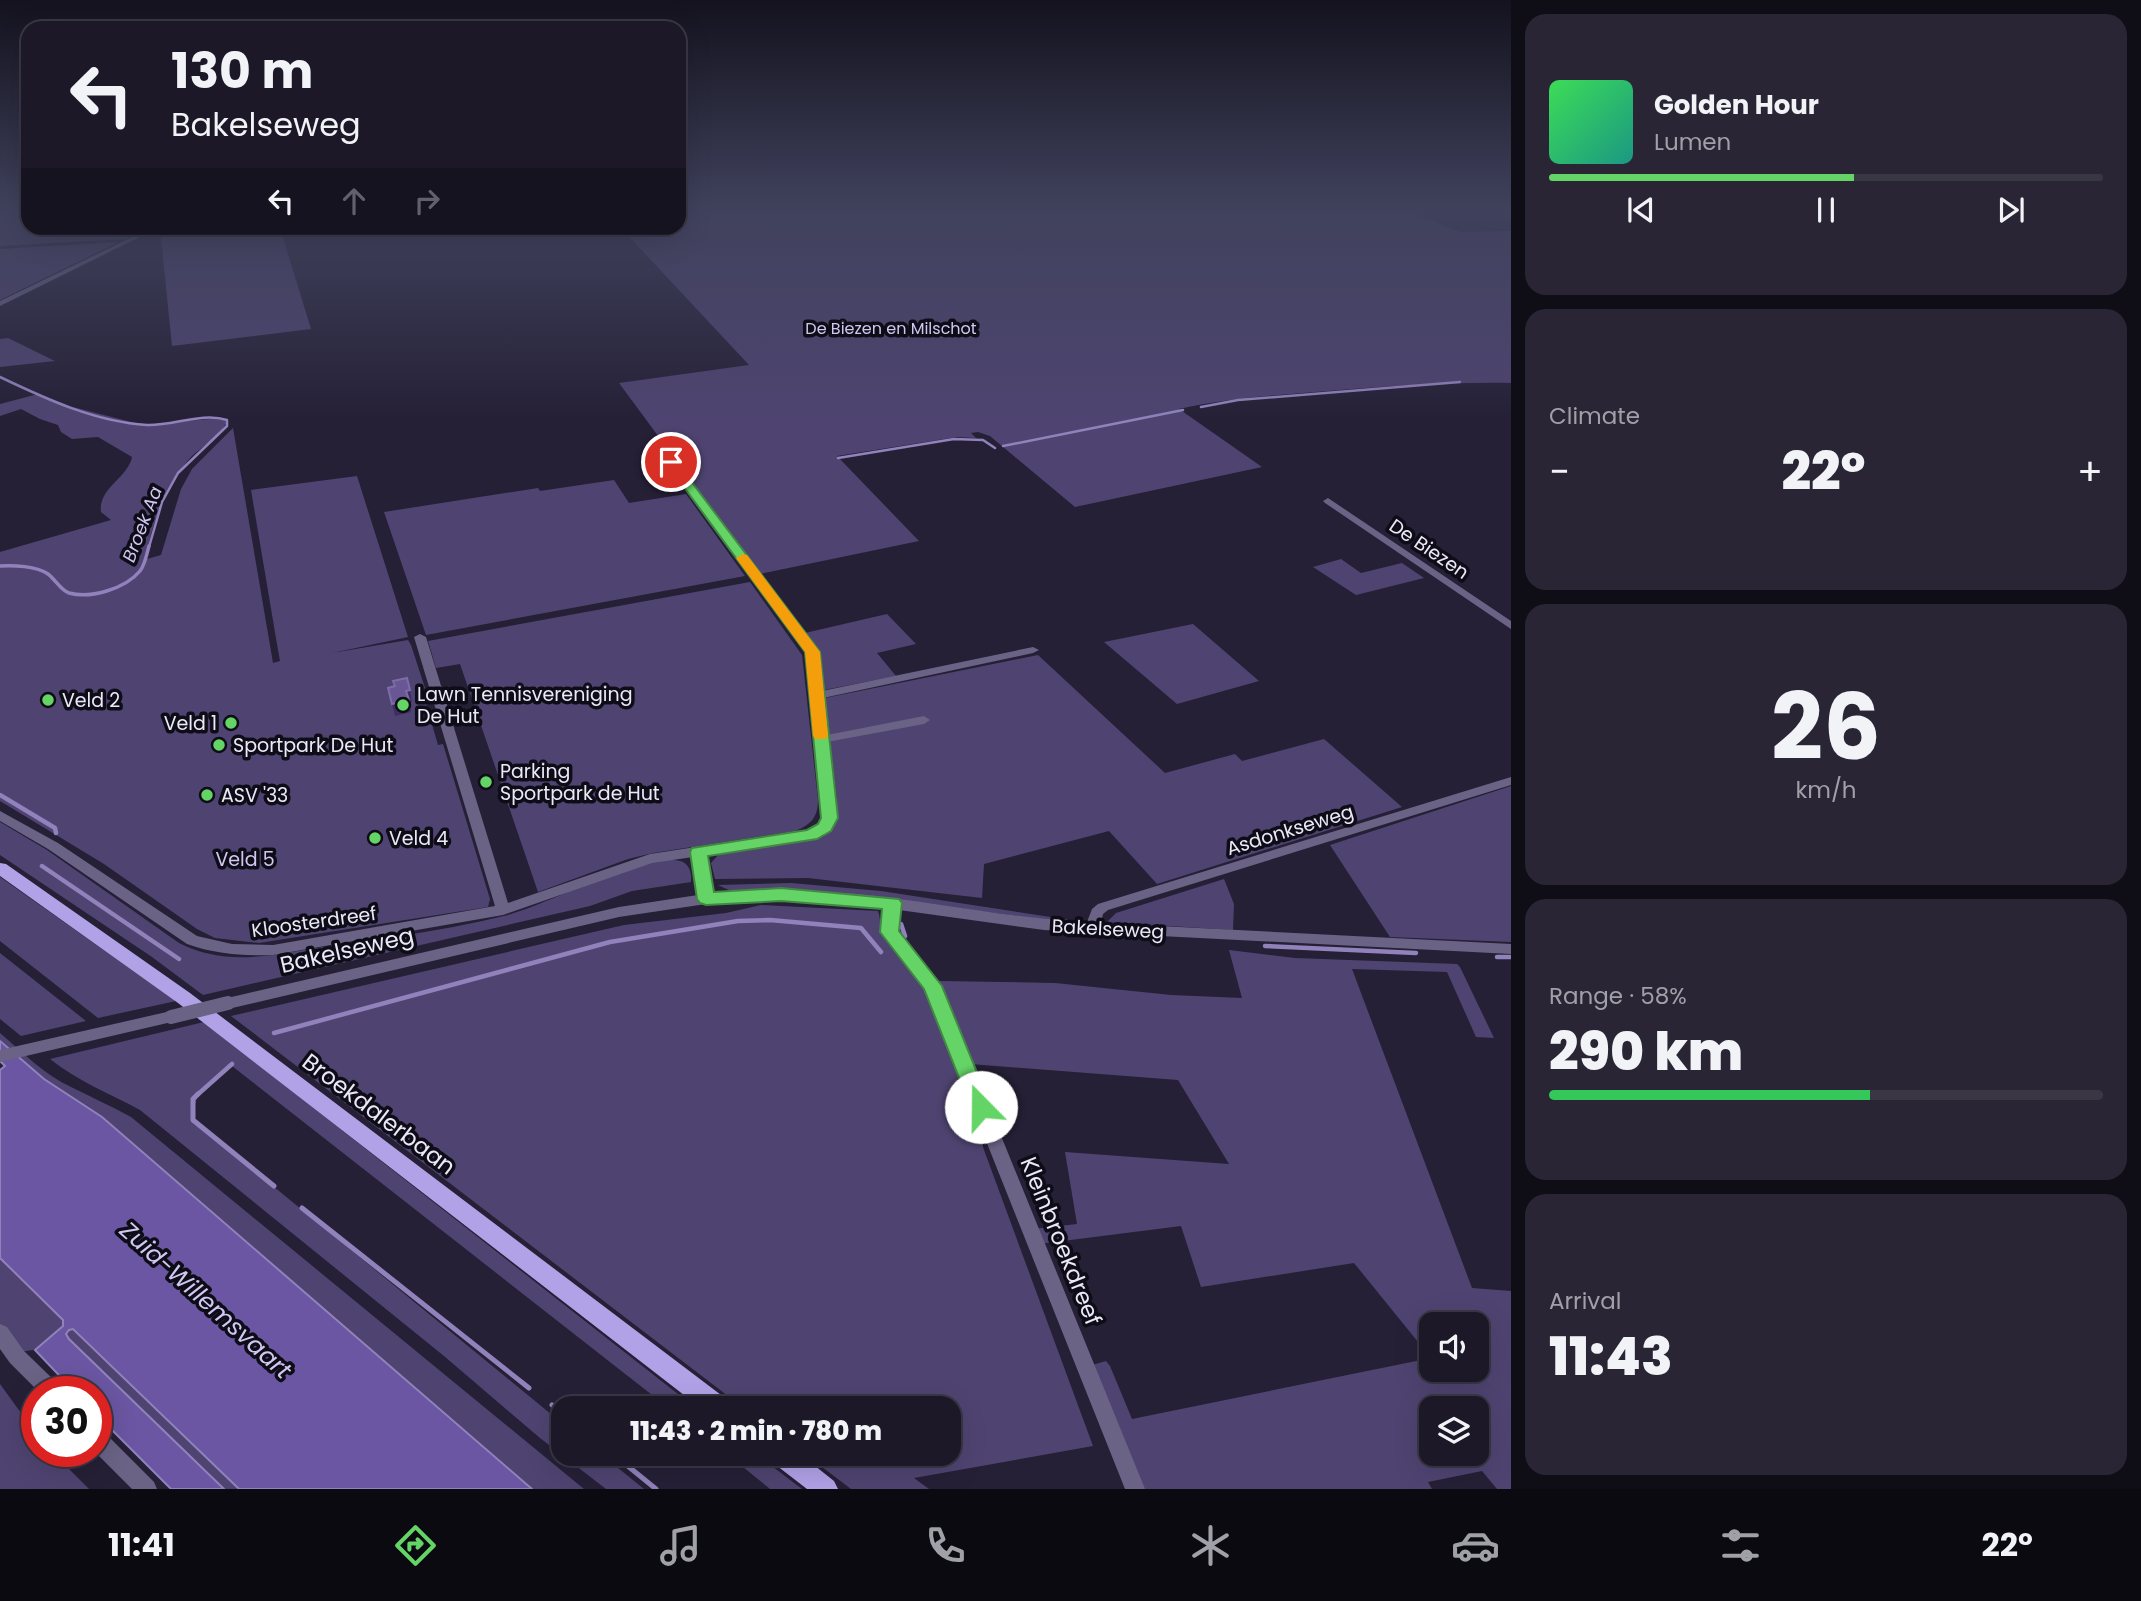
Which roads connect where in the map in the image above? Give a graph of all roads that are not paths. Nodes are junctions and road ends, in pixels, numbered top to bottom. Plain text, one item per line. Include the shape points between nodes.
1 (48, 280) edge
2 (0, 304) edge
3 (670, 461) dead end
4 (1328, 502) dead end
5 (1511, 626) edge
6 (420, 637) dead end
7 (1033, 650) dead end
8 (817, 696) junction
9 (923, 720) dead end
10 (821, 740) junction
11 (1511, 781) edge
12 (0, 815) edge
13 (698, 852) junction
14 (0, 868) edge
15 (706, 899) junction
16 (892, 903) junction
17 (503, 910) junction
18 (1092, 928) junction
19 (1511, 949) edge
20 (171, 1017) joint
21 (55, 1044) joint
22 (0, 1056) edge
23 (0, 1333) edge
24 (36, 1376) edge
25 (704, 1396) edge
26 (112, 1454) edge
27 (796, 1466) edge
28 (146, 1489) edge
29 (826, 1489) edge
30 (1135, 1489) edge

1 - 2 street
3 - 8 street via 813,652
4 - 5 street, De Biezen
6 - 17 street
7 - 8 street
8 - 10 street
9 - 10 street
10 - 13 street via 829,818 825,827 807,836
11 - 18 street, Asdonkseweg via 1102,907
12 - 17 street, Kloosterdreef via 192,940 213,948 274,950
13 - 15 street
13 - 17 street, Kloosterdreef via 637,862
14 - 25 main road, Broekdalerbaan via 184,998
15 - 16 street, Bakelseweg via 781,895
15 - 20 street, Bakelseweg, bridge via 619,912
16 - 18 street, Bakelseweg
16 - 30 street, Kleinbroekdreef via 890,932 932,986
18 - 19 street, Bakelseweg
20 - 21 street, Bakelseweg
21 - 22 street, Bakelseweg
23 - 24 street
26 - 28 street
27 - 29 main road

